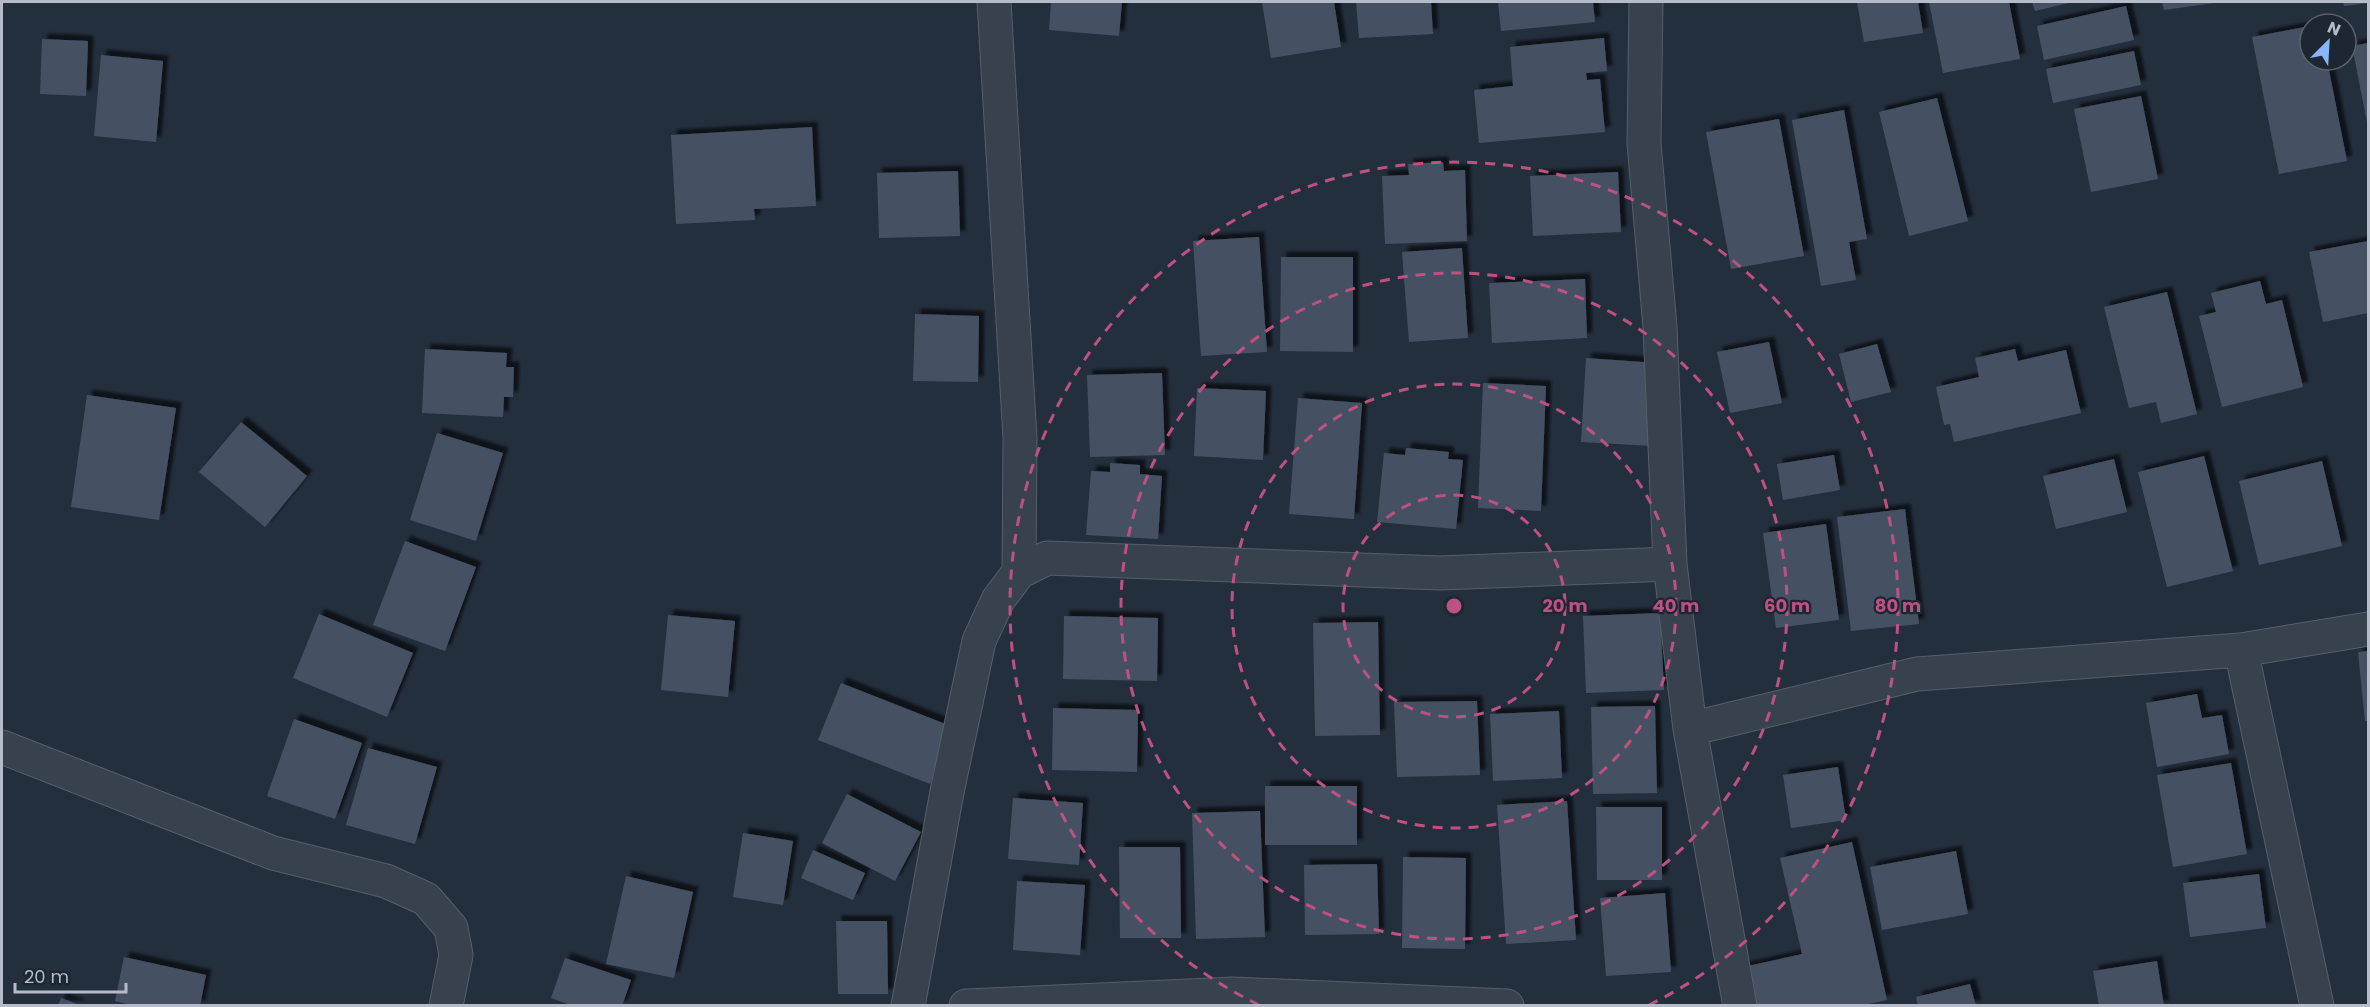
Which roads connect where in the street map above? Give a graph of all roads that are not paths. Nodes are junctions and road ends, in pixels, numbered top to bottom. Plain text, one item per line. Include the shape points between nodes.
1 (994, 2) edge
2 (1646, 2) edge
3 (1670, 564) junction
4 (1019, 572) junction
5 (2368, 629) edge
6 (2241, 650) junction
7 (1690, 729) junction
8 (2, 747) edge
9 (446, 1005) edge
10 (908, 1005) edge
11 (966, 1005) edge
12 (1507, 1005) edge
13 (1740, 1005) edge
14 (2317, 1005) edge

1 - 4 street via 1020,438
2 - 3 street via 1644,143 1660,327
3 - 4 street via 1440,573 1047,558
3 - 7 street
4 - 10 street via 999,600 979,641
5 - 6 street
6 - 7 street via 1917,675
6 - 14 street
7 - 13 street
8 - 9 street via 273,853 386,880 426,899 451,928 456,955
11 - 12 street via 1234,993

